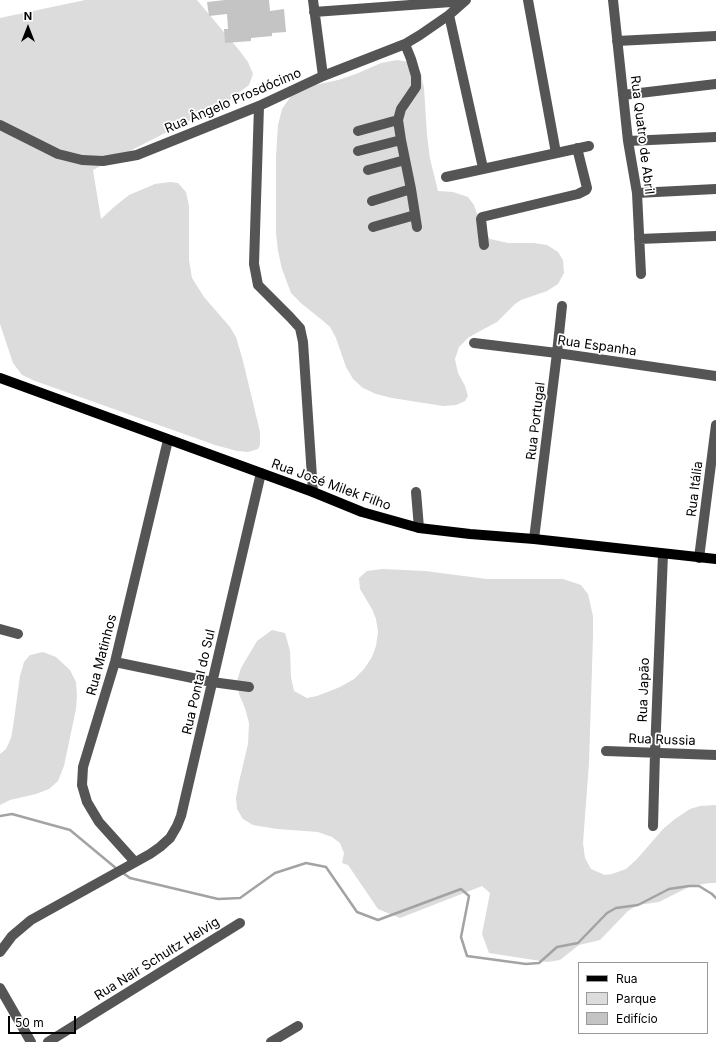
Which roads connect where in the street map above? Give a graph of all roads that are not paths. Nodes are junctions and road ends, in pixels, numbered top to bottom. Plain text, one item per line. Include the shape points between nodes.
1 (313, 0) edge
2 (466, 0) edge
3 (528, 0) edge
4 (613, 0) edge
5 (314, 12) junction
6 (449, 15) junction
7 (716, 36) edge
8 (617, 41) junction
9 (404, 44) junction
10 (323, 76) junction
11 (716, 84) edge
12 (623, 95) junction
13 (259, 106) junction
14 (398, 120) junction
15 (0, 125) edge
16 (358, 131) dead end
17 (716, 137) edge
18 (401, 140) junction
19 (628, 141) junction
20 (589, 146) dead end
21 (577, 148) junction
22 (358, 151) dead end
23 (556, 153) junction
24 (405, 160) junction
25 (483, 168) junction
26 (368, 170) dead end
27 (446, 176) dead end
28 (411, 189) junction
29 (716, 189) edge
30 (637, 193) junction
31 (372, 201) dead end
32 (415, 215) junction
33 (374, 227) dead end
34 (417, 227) dead end
35 (716, 236) edge
36 (639, 239) junction
37 (484, 245) dead end
38 (641, 274) dead end
39 (562, 306) dead end
40 (474, 343) dead end
41 (557, 353) junction
42 (716, 376) edge
43 (0, 378) edge
44 (716, 425) edge
45 (168, 440) junction
46 (261, 474) junction
47 (313, 492) junction
48 (416, 492) dead end
49 (418, 528) junction
50 (534, 539) junction
51 (663, 554) junction
52 (700, 558) junction
53 (716, 560) edge
54 (0, 629) edge
55 (18, 634) dead end
56 (116, 662) junction
57 (212, 682) junction
58 (249, 687) dead end
59 (606, 751) dead end
60 (655, 753) junction
61 (716, 755) edge
62 (653, 826) dead end
63 (135, 862) junction
64 (240, 923) dead end
65 (0, 952) edge
66 (0, 988) edge
67 (298, 1026) dead end
68 (31, 1042) edge
69 (48, 1042) edge
70 (271, 1042) edge

1 - 5 street
2 - 5 street
2 - 6 street, Rua Ângelo Prosdócimo
3 - 23 street
4 - 8 street, Rua Quatro de Abril
5 - 10 street
6 - 9 street, Rua Ângelo Prosdócimo
6 - 25 street
7 - 8 street
8 - 12 street, Rua Quatro de Abril
9 - 10 street, Rua Ângelo Prosdócimo
9 - 14 street via 416,76 416,87 401,109
10 - 13 street, Rua Ângelo Prosdócimo
11 - 12 street
12 - 19 street, Rua Quatro de Abril
13 - 15 street, Rua Ângelo Prosdócimo via 137,155 103,161 82,160 58,154
13 - 47 street via 254,264 258,285 300,328
14 - 16 street
14 - 18 street
17 - 19 street
18 - 22 street
18 - 24 street
19 - 30 street, Rua Quatro de Abril
20 - 21 street
21 - 23 street
21 - 37 street via 586,190 482,217 480,219
23 - 25 street
24 - 26 street
24 - 28 street
25 - 27 street
28 - 31 street
28 - 32 street
29 - 30 street
30 - 36 street, Rua Quatro de Abril
32 - 33 street
32 - 34 street
35 - 36 street
36 - 38 street, Rua Quatro de Abril
39 - 41 street, Rua Portugal
40 - 41 street, Rua Espanha
41 - 42 street, Rua Espanha
41 - 50 street, Rua Portugal
43 - 45 main road, Rua José Milek Filho
44 - 52 street, Rua Itália
45 - 46 main road, Rua José Milek Filho
45 - 56 street, Rua Matinhos
46 - 47 main road, Rua José Milek Filho
46 - 57 street, Rua Pontal do Sul
47 - 49 main road, Rua José Milek Filho via 362,512
48 - 49 street
49 - 50 main road, Rua José Milek Filho
50 - 51 main road, Rua José Milek Filho
51 - 52 main road, Rua José Milek Filho
51 - 60 street, Rua Japão
52 - 53 main road, Rua José Milek Filho
54 - 55 street
56 - 57 street
56 - 63 street, Rua Matinhos via 83,767 82,785 87,802 99,822
57 - 58 street
57 - 63 street, Rua Pontal do Sul via 177,826 170,838 160,847
59 - 60 street, Rua Russia
60 - 61 street, Rua Russia
60 - 62 street, Rua Japão
63 - 65 street, Rua Pontal do Sul via 31,920 12,936
64 - 69 street, Rua Nair Schultz Helvig
66 - 68 street
67 - 70 street

